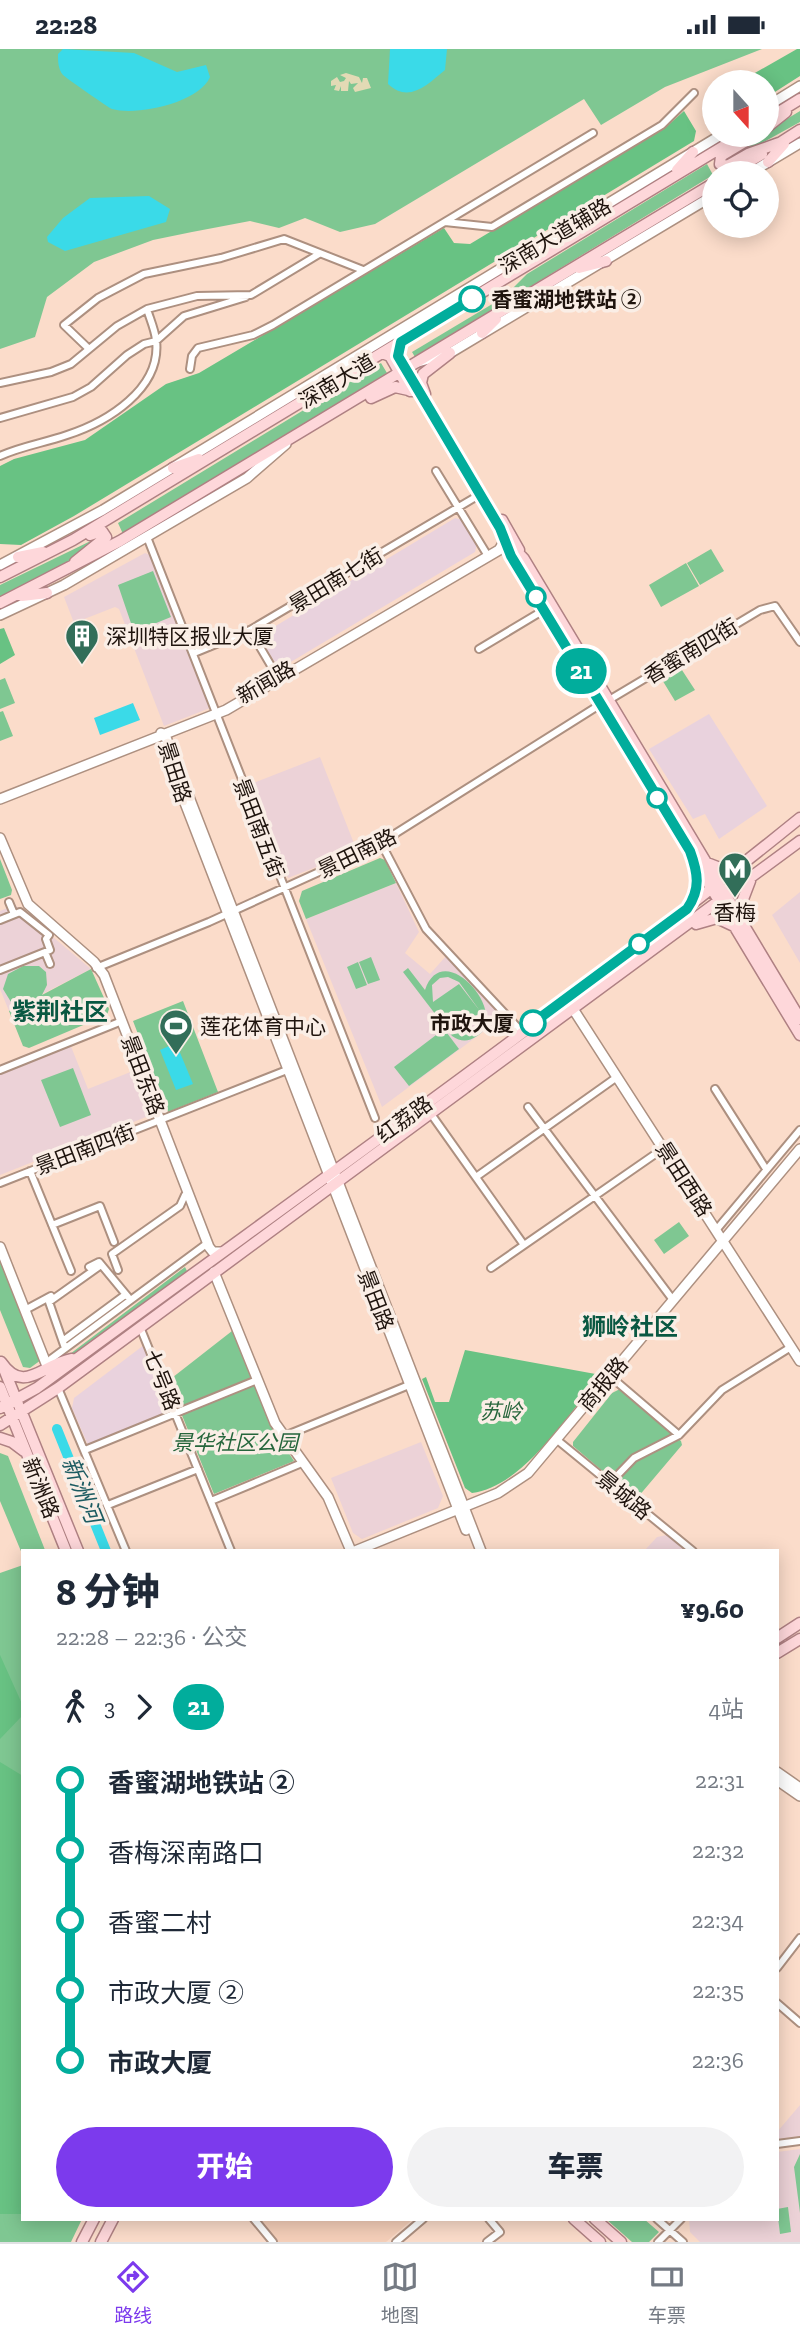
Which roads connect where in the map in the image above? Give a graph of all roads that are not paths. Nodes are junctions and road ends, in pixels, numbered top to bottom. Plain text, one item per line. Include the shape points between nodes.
1 (800, 86) edge
2 (694, 93) dead end
3 (779, 99) edge
4 (797, 101) edge
5 (779, 108) edge
6 (779, 112) edge
7 (779, 117) edge
8 (593, 133) dead end
9 (798, 136) edge
10 (779, 143) edge
11 (702, 147) edge
12 (722, 147) edge
13 (736, 147) edge
14 (768, 147) edge
15 (772, 147) edge
16 (693, 152) junction
17 (750, 161) edge
18 (769, 161) edge
19 (672, 177) junction
20 (702, 190) edge
21 (702, 202) edge
22 (444, 222) junction
23 (319, 254) junction
24 (606, 261) junction
25 (340, 263) junction
26 (363, 270) junction
27 (568, 271) junction
28 (348, 279) junction
29 (251, 295) junction
30 (147, 309) junction
31 (505, 310) junction
32 (482, 333) junction
33 (156, 341) junction
34 (401, 342) junction
35 (89, 349) junction
36 (382, 353) junction
37 (450, 353) junction
38 (418, 362) junction
39 (190, 369) dead end
40 (403, 371) junction
41 (0, 383) edge
42 (414, 392) junction
43 (0, 418) edge
44 (320, 422) junction
45 (294, 435) junction
46 (216, 454) junction
47 (0, 456) edge
48 (173, 468) junction
49 (436, 471) dead end
50 (474, 498) junction
51 (458, 508) junction
52 (147, 537) junction
53 (73, 540) junction
54 (505, 540) junction
55 (54, 550) junction
56 (504, 551) junction
57 (486, 554) junction
58 (520, 554) junction
59 (18, 557) junction
60 (0, 565) edge
61 (75, 566) junction
62 (0, 577) edge
63 (47, 593) junction
64 (14, 597) junction
65 (0, 603) edge
66 (544, 610) junction
67 (0, 615) edge
68 (250, 630) junction
69 (800, 642) edge
70 (479, 649) dead end
71 (194, 653) junction
72 (278, 678) junction
73 (605, 702) junction
74 (214, 713) junction
75 (162, 735) junction
76 (0, 797) edge
77 (800, 818) edge
78 (0, 838) edge
79 (800, 841) edge
80 (0, 843) edge
81 (381, 843) junction
82 (690, 851) junction
83 (705, 861) junction
84 (746, 862) junction
85 (750, 880) junction
86 (716, 886) junction
87 (283, 889) junction
88 (724, 900) junction
89 (9, 902) dead end
90 (687, 909) junction
91 (230, 912) junction
92 (14, 914) junction
93 (0, 920) edge
94 (741, 927) junction
95 (686, 928) junction
96 (45, 952) junction
97 (50, 964) dead end
98 (97, 967) junction
99 (0, 970) edge
100 (565, 998) junction
101 (573, 1010) junction
102 (800, 1019) edge
103 (120, 1021) junction
104 (521, 1031) junction
105 (800, 1035) edge
106 (0, 1070) edge
107 (287, 1070) junction
108 (617, 1077) junction
109 (715, 1089) dead end
110 (528, 1107) dead end
111 (431, 1114) junction
112 (375, 1118) dead end
113 (159, 1120) junction
114 (545, 1129) junction
115 (800, 1130) edge
116 (664, 1148) junction
117 (800, 1149) edge
118 (766, 1168) junction
119 (30, 1171) junction
120 (330, 1173) junction
121 (476, 1177) junction
122 (0, 1182) edge
123 (335, 1185) junction
124 (185, 1195) junction
125 (594, 1196) junction
126 (180, 1206) junction
127 (192, 1211) junction
128 (52, 1225) junction
129 (717, 1229) junction
130 (724, 1240) junction
131 (114, 1242) dead end
132 (205, 1245) junction
133 (524, 1245) junction
134 (0, 1247) edge
135 (222, 1252) junction
136 (206, 1263) junction
137 (101, 1265) junction
138 (89, 1267) dead end
139 (491, 1268) dead end
140 (118, 1270) dead end
141 (71, 1271) dead end
142 (214, 1272) junction
143 (56, 1293) dead end
144 (125, 1295) junction
145 (133, 1298) junction
146 (673, 1300) junction
147 (49, 1302) junction
148 (26, 1310) junction
149 (140, 1327) junction
150 (65, 1344) junction
151 (790, 1347) junction
152 (76, 1359) junction
153 (1, 1360) edge
154 (800, 1361) edge
155 (51, 1363) junction
156 (610, 1376) junction
157 (257, 1380) junction
158 (409, 1385) junction
159 (0, 1387) edge
160 (58, 1388) junction
161 (8, 1404) edge
162 (175, 1413) junction
163 (17, 1416) junction
164 (0, 1425) edge
165 (679, 1435) junction
166 (282, 1437) junction
167 (0, 1438) edge
168 (556, 1439) junction
169 (85, 1450) junction
170 (27, 1454) junction
171 (302, 1464) junction
172 (198, 1469) junction
173 (609, 1483) junction
174 (211, 1500) junction
175 (108, 1505) junction
176 (460, 1508) junction
177 (65, 1549) edge
178 (77, 1549) edge
179 (125, 1549) edge
180 (230, 1549) edge
181 (352, 1549) edge
182 (358, 1549) edge
183 (474, 1549) edge
184 (480, 1549) edge
185 (691, 1549) edge
186 (800, 1623) edge
187 (779, 1637) edge
188 (800, 1639) edge
189 (779, 1652) edge
190 (779, 1773) edge
191 (779, 1781) edge
192 (800, 1788) edge
193 (800, 1795) edge
194 (800, 1938) edge
195 (779, 1965) edge
196 (779, 2005) edge
197 (800, 2023) edge
198 (800, 2141) edge
199 (779, 2144) edge
200 (93, 2221) edge
201 (112, 2221) edge
202 (256, 2221) edge
203 (422, 2221) edge
204 (491, 2221) edge
205 (576, 2221) edge
206 (597, 2221) edge
207 (659, 2221) edge
208 (679, 2221) edge
209 (669, 2230) junction
210 (82, 2242) edge
211 (101, 2242) edge
212 (273, 2242) edge
213 (396, 2242) edge
214 (487, 2242) edge
215 (600, 2242) edge
216 (621, 2242) edge
217 (658, 2242) edge
218 (683, 2242) edge

1 - 3 main road
2 - 22 street via 662,125 492,227
4 - 5 main road
4 - 6 main road
4 - 7 main road
8 - 22 street
9 - 10 main road
9 - 18 main road
11 - 16 main road, 深南大道辅路
12 - 19 main road, 深南大道
13 - 14 main road via 721,156 720,164 725,167
15 - 17 main road
16 - 19 main road
16 - 48 main road, 深南大道辅路
19 - 34 main road, 深南大道
20 - 27 main road, 深南大道
21 - 24 main road
22 - 26 street
23 - 25 street
23 - 29 street
23 - 35 street via 284,239 144,274 97,298 64,325
24 - 27 main road
24 - 32 main road
25 - 26 street
25 - 28 street
26 - 28 street
27 - 31 main road, 深南大道
28 - 39 street via 253,335 198,348
29 - 30 street via 197,296
29 - 33 street via 184,316
30 - 33 street
30 - 35 street
31 - 32 main road
31 - 38 main road, 深南大道
32 - 37 main road
33 - 43 street via 127,355 73,397
33 - 47 street via 147,383 110,414 84,429
34 - 36 main road, 深南大道
34 - 40 main road via 397,352
35 - 41 street via 71,364 51,372
36 - 40 main road
36 - 46 main road, 深南大道
37 - 38 main road
37 - 58 main road via 425,371 422,387
38 - 40 main road, 深南大道
40 - 42 main road
40 - 44 main road, 深南大道
42 - 44 main road via 390,388
42 - 50 main road
42 - 54 main road
44 - 45 main road, 深南大道
45 - 52 main road via 247,478
45 - 61 main road, 深南大道
46 - 48 main road
46 - 53 main road, 深南大道
48 - 59 main road, 深南大道辅路
49 - 51 street
50 - 51 street, 景田南七街
50 - 54 main road
51 - 57 street
51 - 68 street, 景田南七街
52 - 63 main road
52 - 71 street, 景田南五街
53 - 55 main road, 深南大道
53 - 61 main road via 100,531 107,536 75,560
54 - 56 main road
54 - 57 main road, 新闻路
54 - 58 main road
55 - 59 main road
55 - 62 main road, 深南大道
56 - 57 main road, 新闻路
56 - 66 main road
57 - 72 main road, 新闻路
58 - 73 main road
59 - 60 main road, 深南大道辅路
61 - 64 main road, 深南大道
63 - 64 main road
63 - 67 main road
64 - 65 main road, 深南大道
66 - 70 street
66 - 73 main road
68 - 71 street, 景田南七街
68 - 72 street
69 - 73 street, 香蜜南四街 via 775,606 760,610
71 - 74 street, 景田南五街
72 - 74 main road, 新闻路
73 - 81 street, 景田南路
73 - 82 main road
73 - 83 main road
74 - 75 main road, 新闻路
74 - 87 street, 景田南五街
75 - 76 main road, 新闻路
75 - 91 main road, 景田路
77 - 84 main road, 红荔路
78 - 98 main road, 景田东路 via 29,905
79 - 85 main road, 红荔路
80 - 98 main road, 景田东路 via 27,907
81 - 87 street, 景田南路
81 - 104 street via 429,933
82 - 86 main road
82 - 90 main road via 698,887
83 - 84 main road via 720,868
83 - 86 main road
84 - 86 main road, 红荔路
85 - 88 main road, 红荔路
85 - 94 main road via 741,905
86 - 88 main road
86 - 90 main road, 红荔路
87 - 91 street, 景田南路
87 - 112 street, 景田南五街
88 - 94 main road
88 - 95 main road, 红荔路
89 - 92 street
90 - 100 main road, 红荔路
91 - 98 street, 景田南路
91 - 107 main road, 景田路
91 - 120 main road, 景田路
92 - 93 street
92 - 96 street via 20,912 49,935 50,950
94 - 95 main road via 714,918
94 - 102 main road
94 - 105 main road
95 - 101 main road, 红荔路
96 - 97 street
96 - 99 street
98 - 103 main road, 景田东路
100 - 101 main road, 景田西路
100 - 104 main road, 红荔路
101 - 108 main road, 景田西路
101 - 111 main road, 红荔路
103 - 106 street
103 - 113 main road, 景田东路
104 - 120 main road, 红荔路
107 - 113 street, 景田南四街
107 - 120 main road, 景田路
108 - 114 street
108 - 116 main road, 景田西路
109 - 118 street
110 - 114 street
111 - 121 street
111 - 123 main road, 红荔路
113 - 119 street, 景田南四街
113 - 124 main road, 景田东路
113 - 135 main road, 景田东路 via 209,1247
114 - 121 street
114 - 125 street
115 - 118 street
116 - 125 street
116 - 129 main road, 景田西路
117 - 130 main road, 商报路
118 - 129 street
119 - 122 street, 景田南四街
119 - 128 street
120 - 123 main road, 景田路
120 - 135 main road, 红荔路
121 - 133 street
123 - 142 main road, 红荔路
123 - 158 main road, 景田路
123 - 176 main road, 景田路
124 - 126 street
124 - 127 main road, 景田东路
125 - 133 street
125 - 146 street
126 - 127 street via 185,1204
126 - 140 street via 112,1254
127 - 132 main road, 景田东路
128 - 131 street via 100,1206
128 - 141 street
129 - 130 main road, 景田西路
130 - 146 main road, 商报路
130 - 151 main road, 景田西路
132 - 136 main road, 景田东路
132 - 145 street
133 - 139 street
134 - 148 main road
135 - 136 main road, 红荔路
136 - 152 main road, 红荔路
137 - 138 street via 96,1262
137 - 144 street
137 - 147 street
142 - 149 main road, 红荔路
142 - 157 main road
143 - 148 street
144 - 145 street
144 - 150 street
145 - 150 street
146 - 156 main road, 商报路
147 - 148 street
147 - 150 street
148 - 155 main road
149 - 160 main road, 红荔路
149 - 162 street, 七号路
150 - 155 street
151 - 154 main road, 景田西路
151 - 165 street via 722,1390
152 - 155 main road
152 - 161 main road, 红荔路
153 - 155 main road via 21,1378 34,1376
153 - 161 main road, 新洲路
156 - 165 street
156 - 168 main road, 商报路
157 - 162 street
157 - 166 main road
158 - 166 street
158 - 176 main road, 景田路
159 - 161 main road, 新洲路
160 - 163 main road, 红荔路
160 - 169 street
161 - 163 main road, 新洲路
162 - 169 street
162 - 172 street, 七号路
163 - 164 main road, 红荔路
163 - 170 main road, 新洲路
163 - 178 main road, 新洲路
165 - 173 street via 634,1458
166 - 171 main road
167 - 170 main road
168 - 173 street, 景城路
168 - 176 main road, 商报路 via 516,1482
169 - 175 street
170 - 177 main road, 新洲路
171 - 174 street
171 - 181 main road via 328,1497
172 - 174 street, 七号路
172 - 175 street
173 - 185 street, 景城路
174 - 180 street, 七号路
175 - 179 street
176 - 182 main road, 商报路
176 - 183 main road, 景田路
176 - 184 main road, 景田路
186 - 187 main road
188 - 189 main road
190 - 192 main road
191 - 193 main road
194 - 195 street
196 - 197 street
198 - 199 street
200 - 210 main road
201 - 211 main road
202 - 212 street
203 - 213 street
204 - 214 street via 500,2232
205 - 215 main road
206 - 216 main road
207 - 209 street
208 - 209 street
209 - 217 street
209 - 218 street

